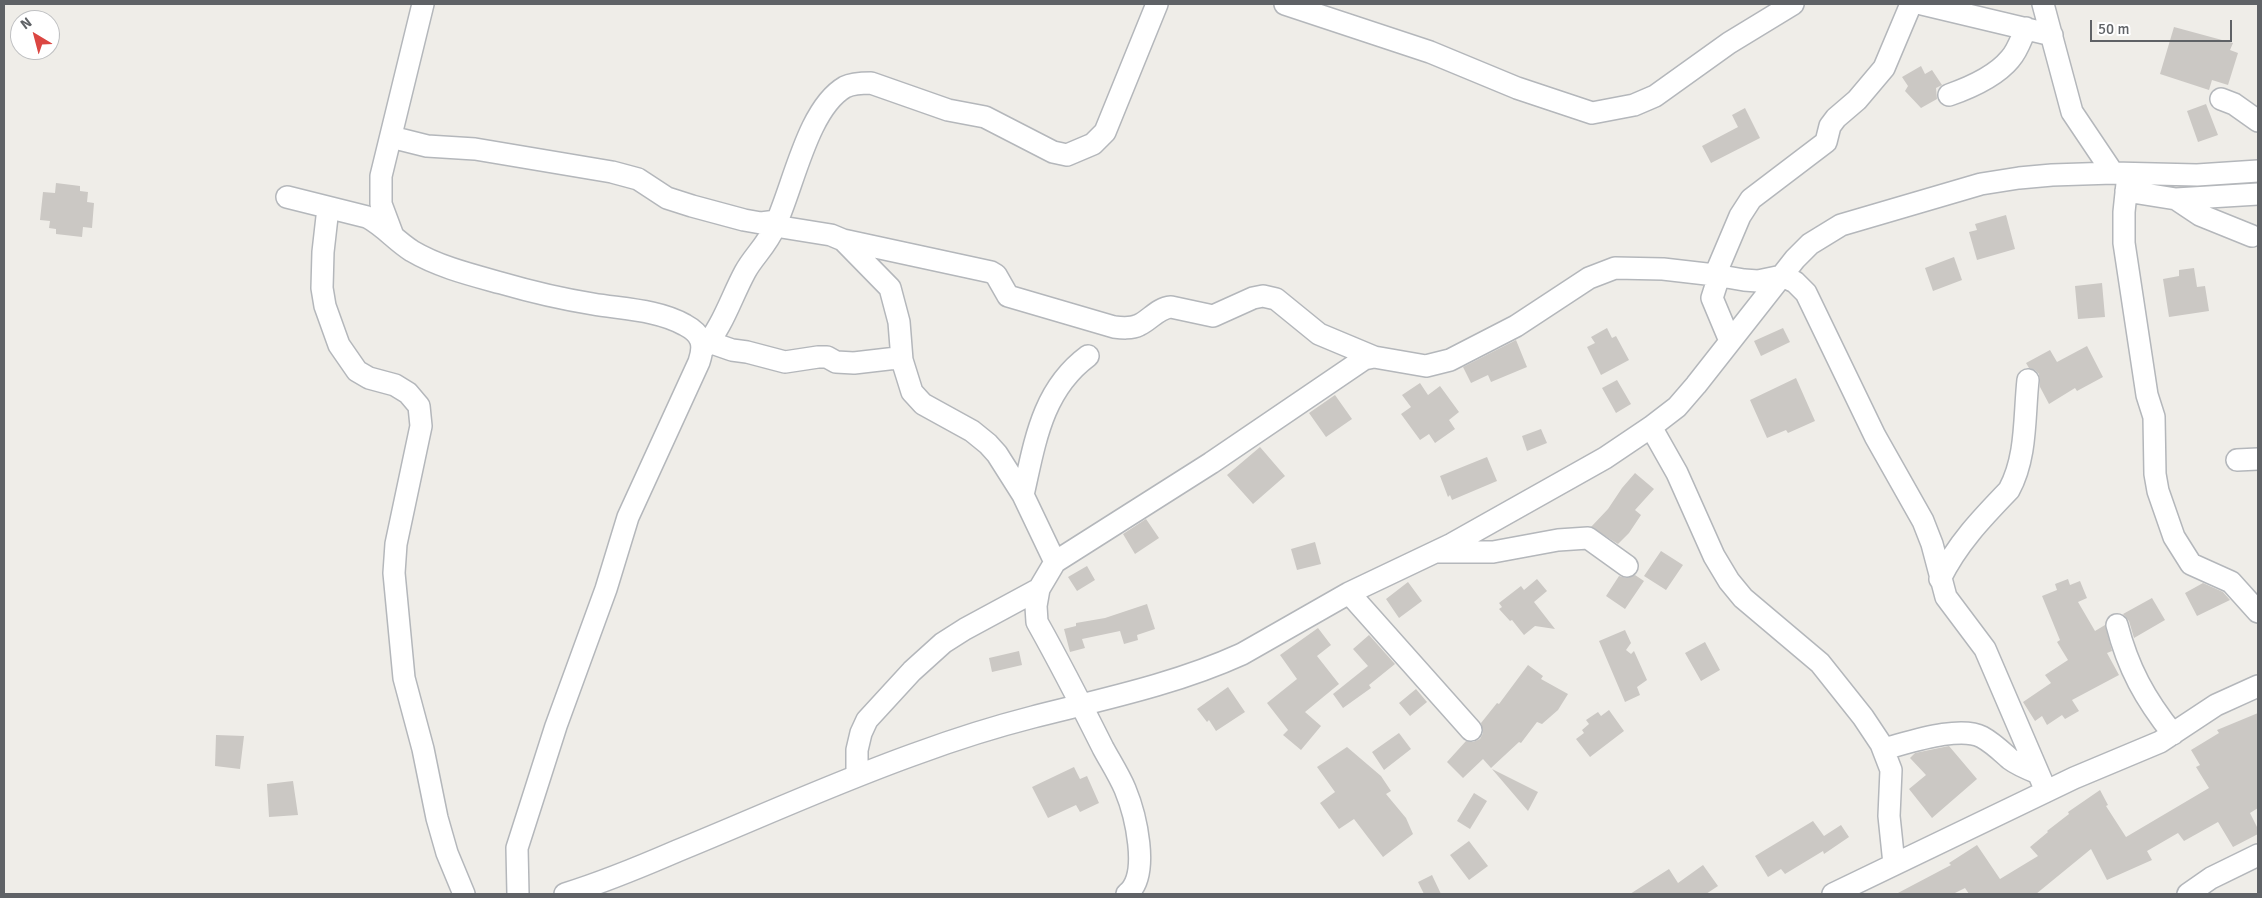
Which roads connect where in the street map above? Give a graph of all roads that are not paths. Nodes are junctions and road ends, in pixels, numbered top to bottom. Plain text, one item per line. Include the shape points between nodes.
1 (423, 4) edge
2 (1157, 4) edge
3 (1285, 4) edge
4 (1793, 4) edge
5 (1911, 4) edge
6 (1922, 4) edge
7 (2044, 4) edge
8 (2026, 28) junction
9 (2052, 35) junction
10 (1949, 95) dead end
11 (2221, 99) dead end
12 (2258, 121) edge
13 (391, 137) junction
14 (2258, 171) edge
15 (2123, 180) junction
16 (2258, 194) edge
17 (287, 197) dead end
18 (2176, 199) junction
19 (328, 208) junction
20 (776, 224) junction
21 (393, 236) junction
22 (2252, 236) dead end
23 (843, 240) junction
24 (1717, 275) junction
25 (1782, 276) junction
26 (1730, 341) junction
27 (706, 346) junction
28 (1088, 356) dead end
29 (1374, 358) junction
30 (902, 360) junction
31 (2028, 380) dead end
32 (1651, 427) junction
33 (2258, 459) edge
34 (2237, 460) dead end
35 (1023, 495) junction
36 (1434, 552) junction
37 (1055, 562) junction
38 (1627, 566) dead end
39 (1940, 579) junction
40 (1039, 589) junction
41 (1349, 593) junction
42 (2258, 612) edge
43 (2116, 625) dead end
44 (2258, 686) edge
45 (1082, 705) junction
46 (1471, 730) dead end
47 (2173, 734) junction
48 (1883, 749) junction
49 (857, 774) junction
50 (2042, 782) junction
51 (2258, 855) edge
52 (1894, 864) junction
53 (604, 888) edge
54 (1132, 892) edge
55 (464, 894) edge
56 (518, 894) edge
57 (565, 894) edge
58 (1833, 894) edge
59 (2188, 894) edge

1 - 13 street
2 - 20 street via 1105,132 1093,144 1067,155 1054,152 985,118 948,110 872,83 858,83 836,95 816,120
3 - 4 street via 1430,52 1516,88 1592,113 1655,96 1729,42
5 - 24 street via 1884,68 1857,100 1836,118 1826,142 1751,199 1740,216
6 - 8 street
7 - 9 street
8 - 9 street
8 - 10 street via 2010,59 1990,74
9 - 15 street via 2072,112
11 - 12 street
13 - 20 street via 427,146 475,149 612,172 638,180 667,198 692,206 744,220
13 - 21 street via 381,176 381,204
14 - 15 street
15 - 18 street
15 - 25 street via 2019,178 1981,184 1863,217 1818,238
15 - 42 street via 2124,243 2147,395 2154,416 2158,491 2174,537 2191,564 2231,582
16 - 18 street
17 - 19 street
18 - 22 street via 2200,215
19 - 21 street via 367,217
19 - 55 street via 321,274 325,306 334,334 357,371 395,385 408,393 419,406 421,426 416,456 396,544 395,591 404,678 437,818
20 - 23 street via 831,234
20 - 27 street via 745,271 723,320
21 - 27 street via 423,256 501,283 563,299 674,319 692,329
23 - 29 street via 991,272 1008,296 1114,327 1138,325 1171,306 1213,316 1263,296 1276,299 1319,334
23 - 30 street via 890,288 899,322
24 - 25 street via 1758,281
24 - 26 street via 1712,298
24 - 29 street via 1663,269 1608,269 1516,326 1450,360 1426,366
25 - 26 street
25 - 39 street via 1795,282 1815,308 1875,436 1923,521
26 - 32 street via 1677,407
27 - 30 street via 785,362 823,357 841,362
27 - 56 street via 628,517 606,589 556,726 517,848
28 - 35 street via 1074,366 1045,410
29 - 37 street via 1364,359 1211,463
30 - 35 street via 915,398 988,444
31 - 39 street via 2022,449 2016,476 2009,490 1964,538
32 - 36 street via 1605,458
32 - 48 street via 1714,556 1730,581 1743,598 1820,663 1863,717
33 - 34 street
35 - 37 street
36 - 38 street via 1493,552 1588,538
36 - 41 street
37 - 40 street
39 - 50 street via 1946,597 1985,649
40 - 45 street via 1037,622
40 - 49 street via 965,629 912,671 867,720 857,750
41 - 45 street via 1225,661
41 - 46 street
43 - 47 street via 2141,691
44 - 47 street via 2216,705
45 - 49 street via 971,735
45 - 54 street via 1125,789 1136,826 1138,869
47 - 50 street via 2160,742
48 - 50 street via 1914,740 1971,733 1990,742
48 - 52 street via 1891,770 1889,816
49 - 53 street
50 - 52 street
51 - 59 street via 2211,878
52 - 58 street
53 - 57 street

